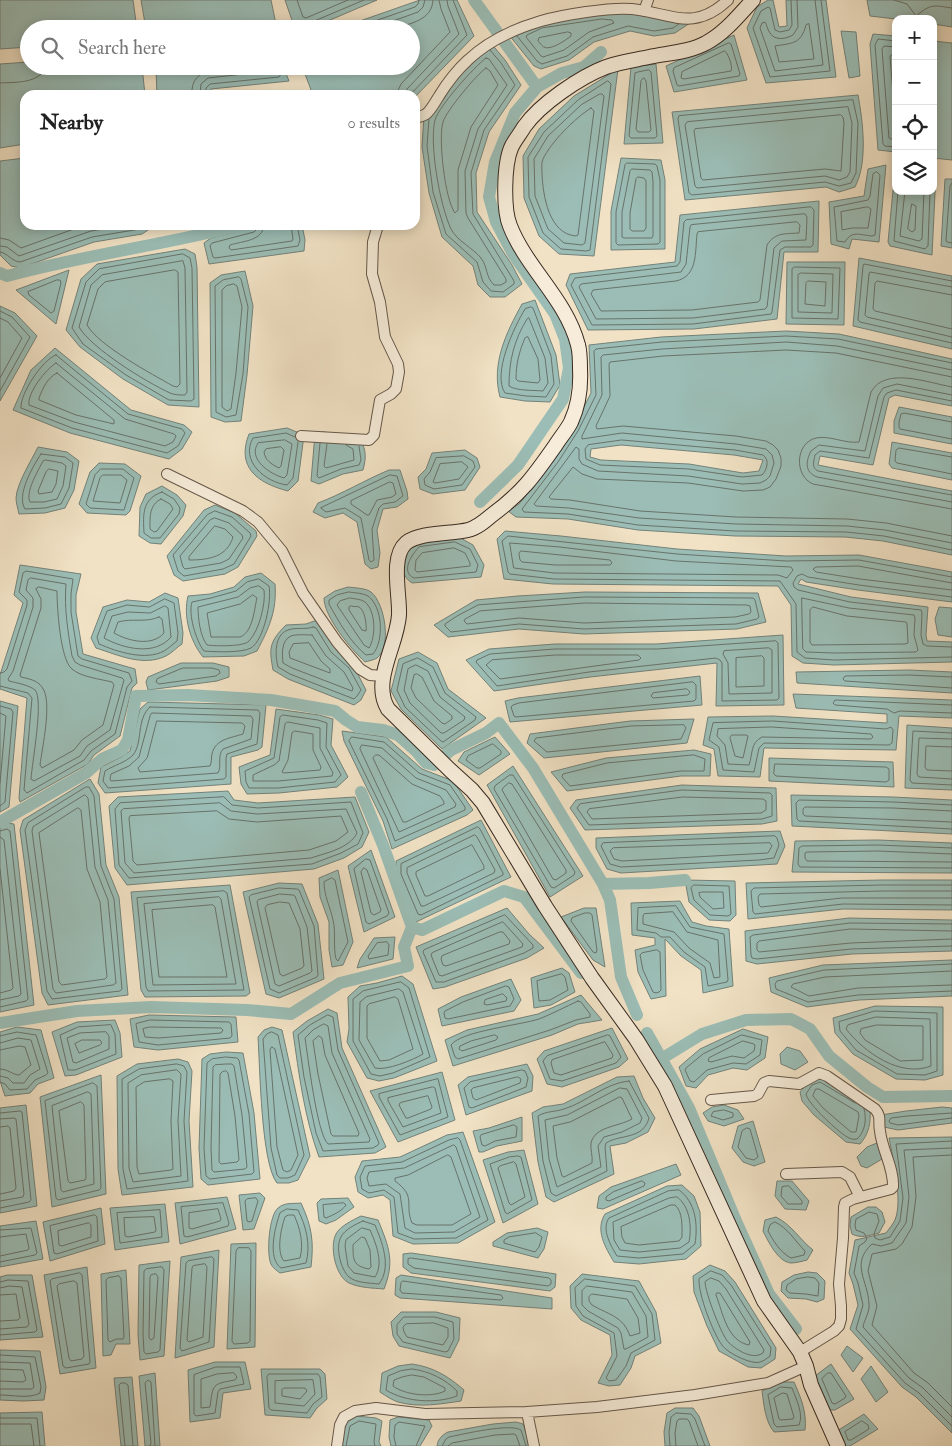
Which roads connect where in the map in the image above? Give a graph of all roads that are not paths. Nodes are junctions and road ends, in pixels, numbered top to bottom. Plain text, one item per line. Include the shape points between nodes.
1 (648, 0) edge
2 (728, 0) edge
3 (754, 0) edge
4 (644, 12) junction
5 (420, 116) edge
6 (377, 230) edge
7 (301, 436) dead end
8 (167, 474) dead end
9 (383, 676) junction
10 (711, 1100) dead end
11 (786, 1174) dead end
12 (860, 1197) junction
13 (800, 1352) junction
14 (806, 1366) junction
15 (527, 1412) junction
16 (337, 1446) edge
17 (534, 1446) edge
18 (838, 1446) edge

1 - 4 street
2 - 4 street via 707,15 691,19 678,20
3 - 9 street via 718,36 704,44 608,66 586,77 544,104 510,150 504,186 509,223 573,329 579,348 581,387 577,407 570,424 529,483 513,499 476,527 415,538 400,551 397,562 399,615
4 - 5 street via 630,9 575,14 511,31 467,60 429,111
6 - 7 street via 372,274 385,337 398,364 399,382 391,394 380,400 372,439
8 - 9 street via 243,511 258,522 282,551 303,593 338,642 360,668 370,675
9 - 13 street via 383,700 388,709 483,804 545,906 666,1086 764,1301
10 - 12 street via 754,1096 769,1081 799,1084 819,1074 828,1076 880,1115 880,1136 893,1187
11 - 12 street via 842,1172 850,1177
12 - 13 street via 845,1203 844,1207 839,1326
13 - 14 street
14 - 15 street via 768,1383 597,1407
14 - 18 street via 811,1386
15 - 16 street via 425,1414 376,1408 355,1411 344,1417
15 - 17 street

